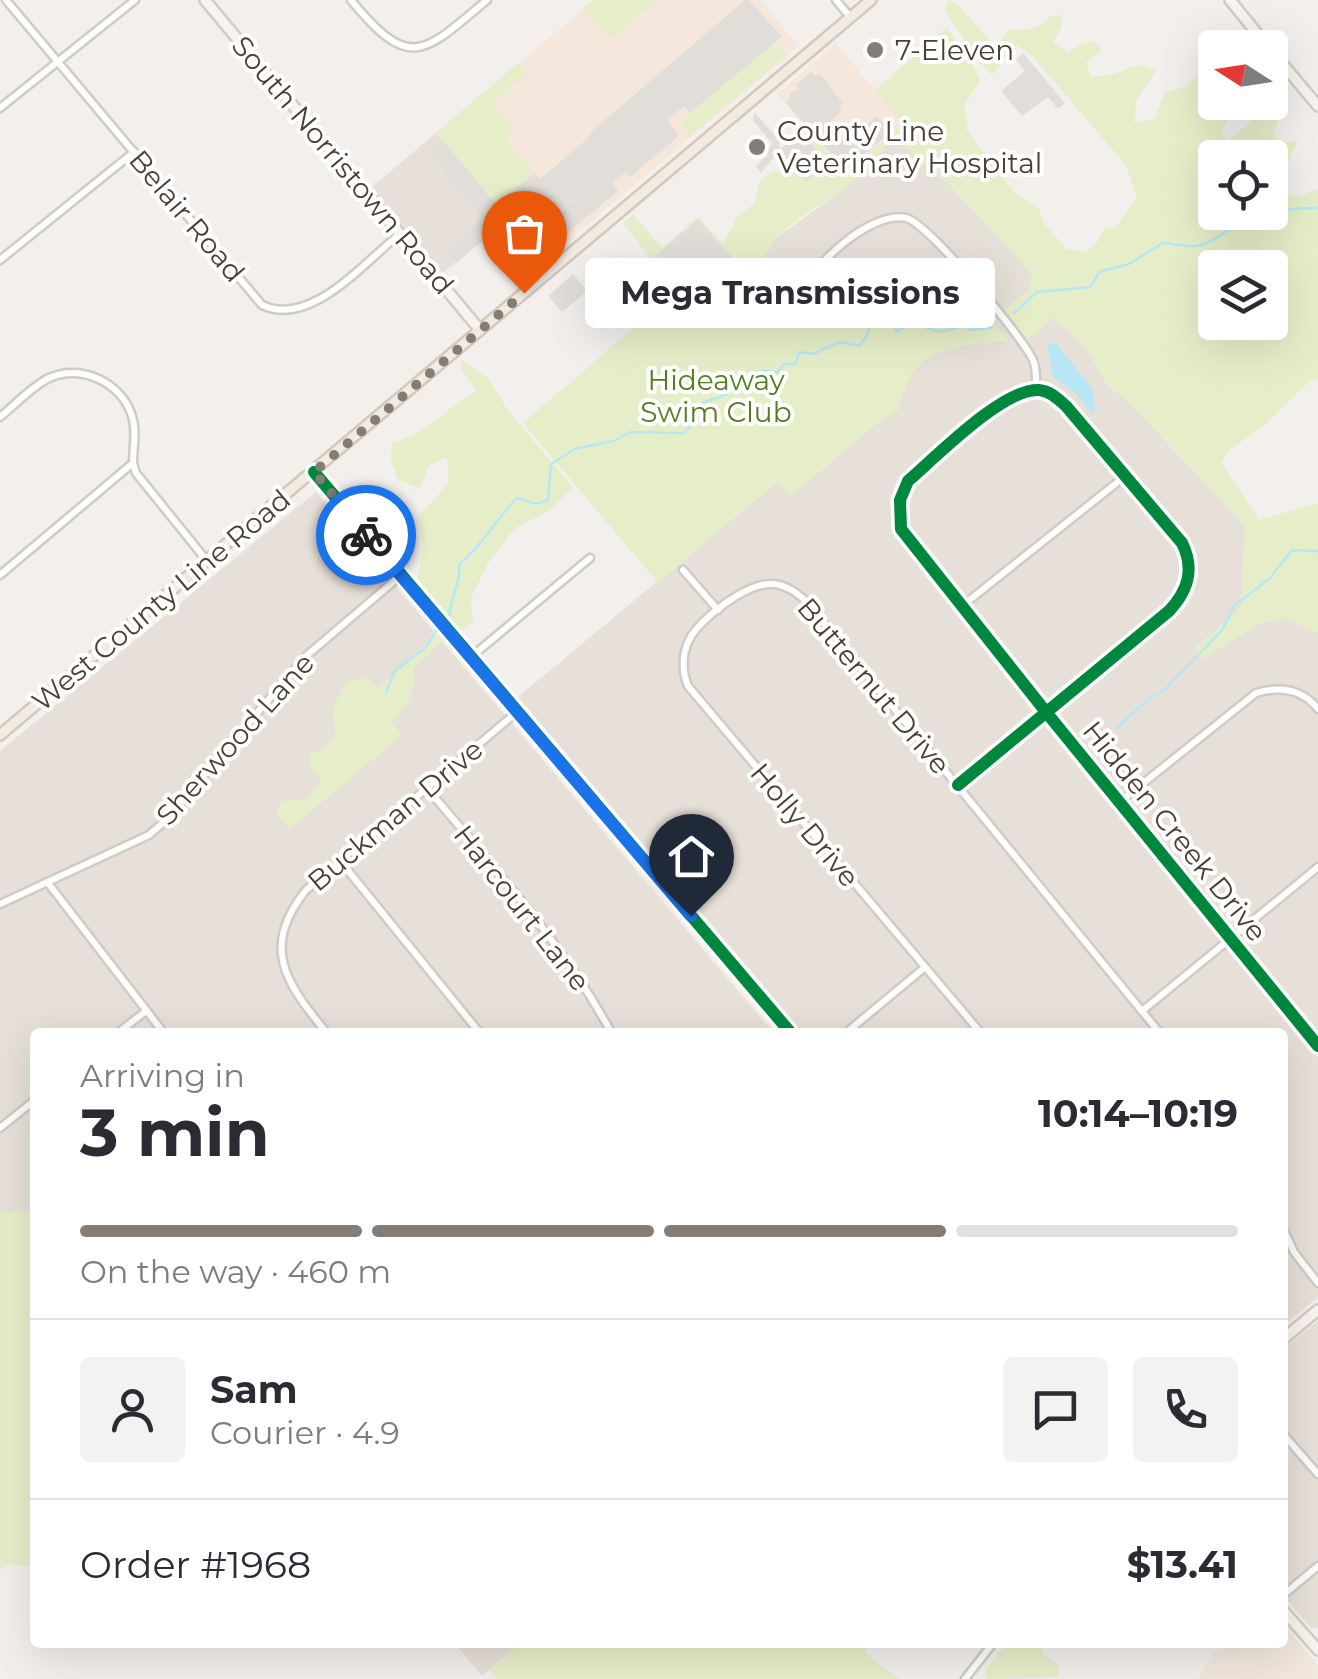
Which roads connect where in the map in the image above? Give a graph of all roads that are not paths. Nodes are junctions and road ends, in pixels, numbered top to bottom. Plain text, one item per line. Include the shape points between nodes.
1 (6, 0) edge
2 (134, 0) edge
3 (206, 0) edge
4 (351, 0) edge
5 (487, 0) edge
6 (836, 0) edge
7 (872, 0) edge
8 (1230, 0) edge
9 (851, 18) junction
10 (1255, 30) edge
11 (58, 62) junction
12 (1288, 70) edge
13 (1318, 106) edge
14 (0, 108) edge
15 (134, 152) junction
16 (400, 234) junction
17 (0, 260) edge
18 (800, 296) dead end
19 (480, 330) junction
20 (1036, 390) junction
21 (0, 417) edge
22 (132, 463) junction
23 (314, 472) junction
24 (1124, 476) junction
25 (590, 558) dead end
26 (208, 562) junction
27 (684, 570) dead end
28 (0, 575) edge
29 (400, 576) junction
30 (962, 606) junction
31 (718, 610) junction
32 (471, 656) junction
33 (1318, 708) edge
34 (517, 712) junction
35 (1046, 712) junction
36 (0, 735) edge
37 (958, 784) junction
38 (428, 788) junction
39 (1120, 801) junction
40 (341, 862) junction
41 (1318, 867) edge
42 (48, 883) junction
43 (0, 904) edge
44 (1232, 940) junction
45 (924, 968) junction
46 (146, 1011) junction
47 (1142, 1012) junction
48 (124, 1028) edge
49 (160, 1028) edge
50 (323, 1028) edge
51 (476, 1028) edge
52 (609, 1028) edge
53 (787, 1028) edge
54 (852, 1028) edge
55 (976, 1028) edge
56 (1156, 1028) edge
57 (1318, 1046) edge
58 (30, 1104) edge
59 (0, 1128) edge
60 (1288, 1239) edge
61 (1318, 1283) edge
62 (1317, 1314) edge
63 (1288, 1336) edge
64 (1288, 1440) edge
65 (1318, 1474) edge
66 (1318, 1566) edge
67 (1288, 1591) edge
68 (1288, 1616) edge
69 (1318, 1634) edge
70 (1305, 1635) junction
71 (989, 1648) edge
72 (1318, 1650) edge
73 (965, 1679) edge

1 - 11 street, Belair Road
2 - 11 street
3 - 16 street, South Norristown Road
4 - 5 street via 387,40 404,46 446,35
6 - 9 street
7 - 9 main road, West County Line Road
8 - 10 street
9 - 19 main road, West County Line Road
11 - 14 street
11 - 15 street, Belair Road
12 - 13 street
15 - 16 street, Belair Road via 268,308 312,306
15 - 17 street
16 - 19 street, South Norristown Road
18 - 20 street via 815,270 869,224 908,218 931,233 1022,341 1034,362
19 - 23 main road, West County Line Road
20 - 24 street via 1066,406
20 - 30 street, Hidden Creek Drive via 1004,402 904,489 905,536
21 - 22 street via 40,384 82,373 114,389 132,416
22 - 26 street
22 - 28 street
23 - 26 main road, West County Line Road
23 - 29 street
24 - 30 street
24 - 35 street via 1182,543 1186,587 1169,611
25 - 32 street
26 - 36 main road, West County Line Road
27 - 31 street
29 - 32 street
29 - 42 street, Sherwood Lane via 305,657 165,821 128,847
30 - 35 street, Hidden Creek Drive
31 - 37 street, Butternut Drive via 762,584 798,594
31 - 45 street, Holly Drive via 687,645 688,686
32 - 34 street
33 - 39 street via 1294,691 1256,693
34 - 38 street, Buckman Drive
34 - 53 street
35 - 37 street
35 - 39 street, Hidden Creek Drive
37 - 47 street, Butternut Drive
38 - 40 street, Buckman Drive
38 - 52 street, Harcourt Lane via 559,946
39 - 44 street, Hidden Creek Drive
40 - 50 street, Buckman Drive via 297,901 281,946 288,980
40 - 51 street
41 - 44 street
42 - 43 street, Sherwood Lane
42 - 46 street
44 - 47 street
44 - 57 street, Hidden Creek Drive
45 - 54 street
45 - 55 street, Holly Drive
46 - 48 street
46 - 49 street
47 - 56 street, Butternut Drive
58 - 59 street
60 - 61 street
62 - 63 street
64 - 65 street
66 - 67 street
68 - 70 street
69 - 70 street
70 - 72 street
71 - 73 street

